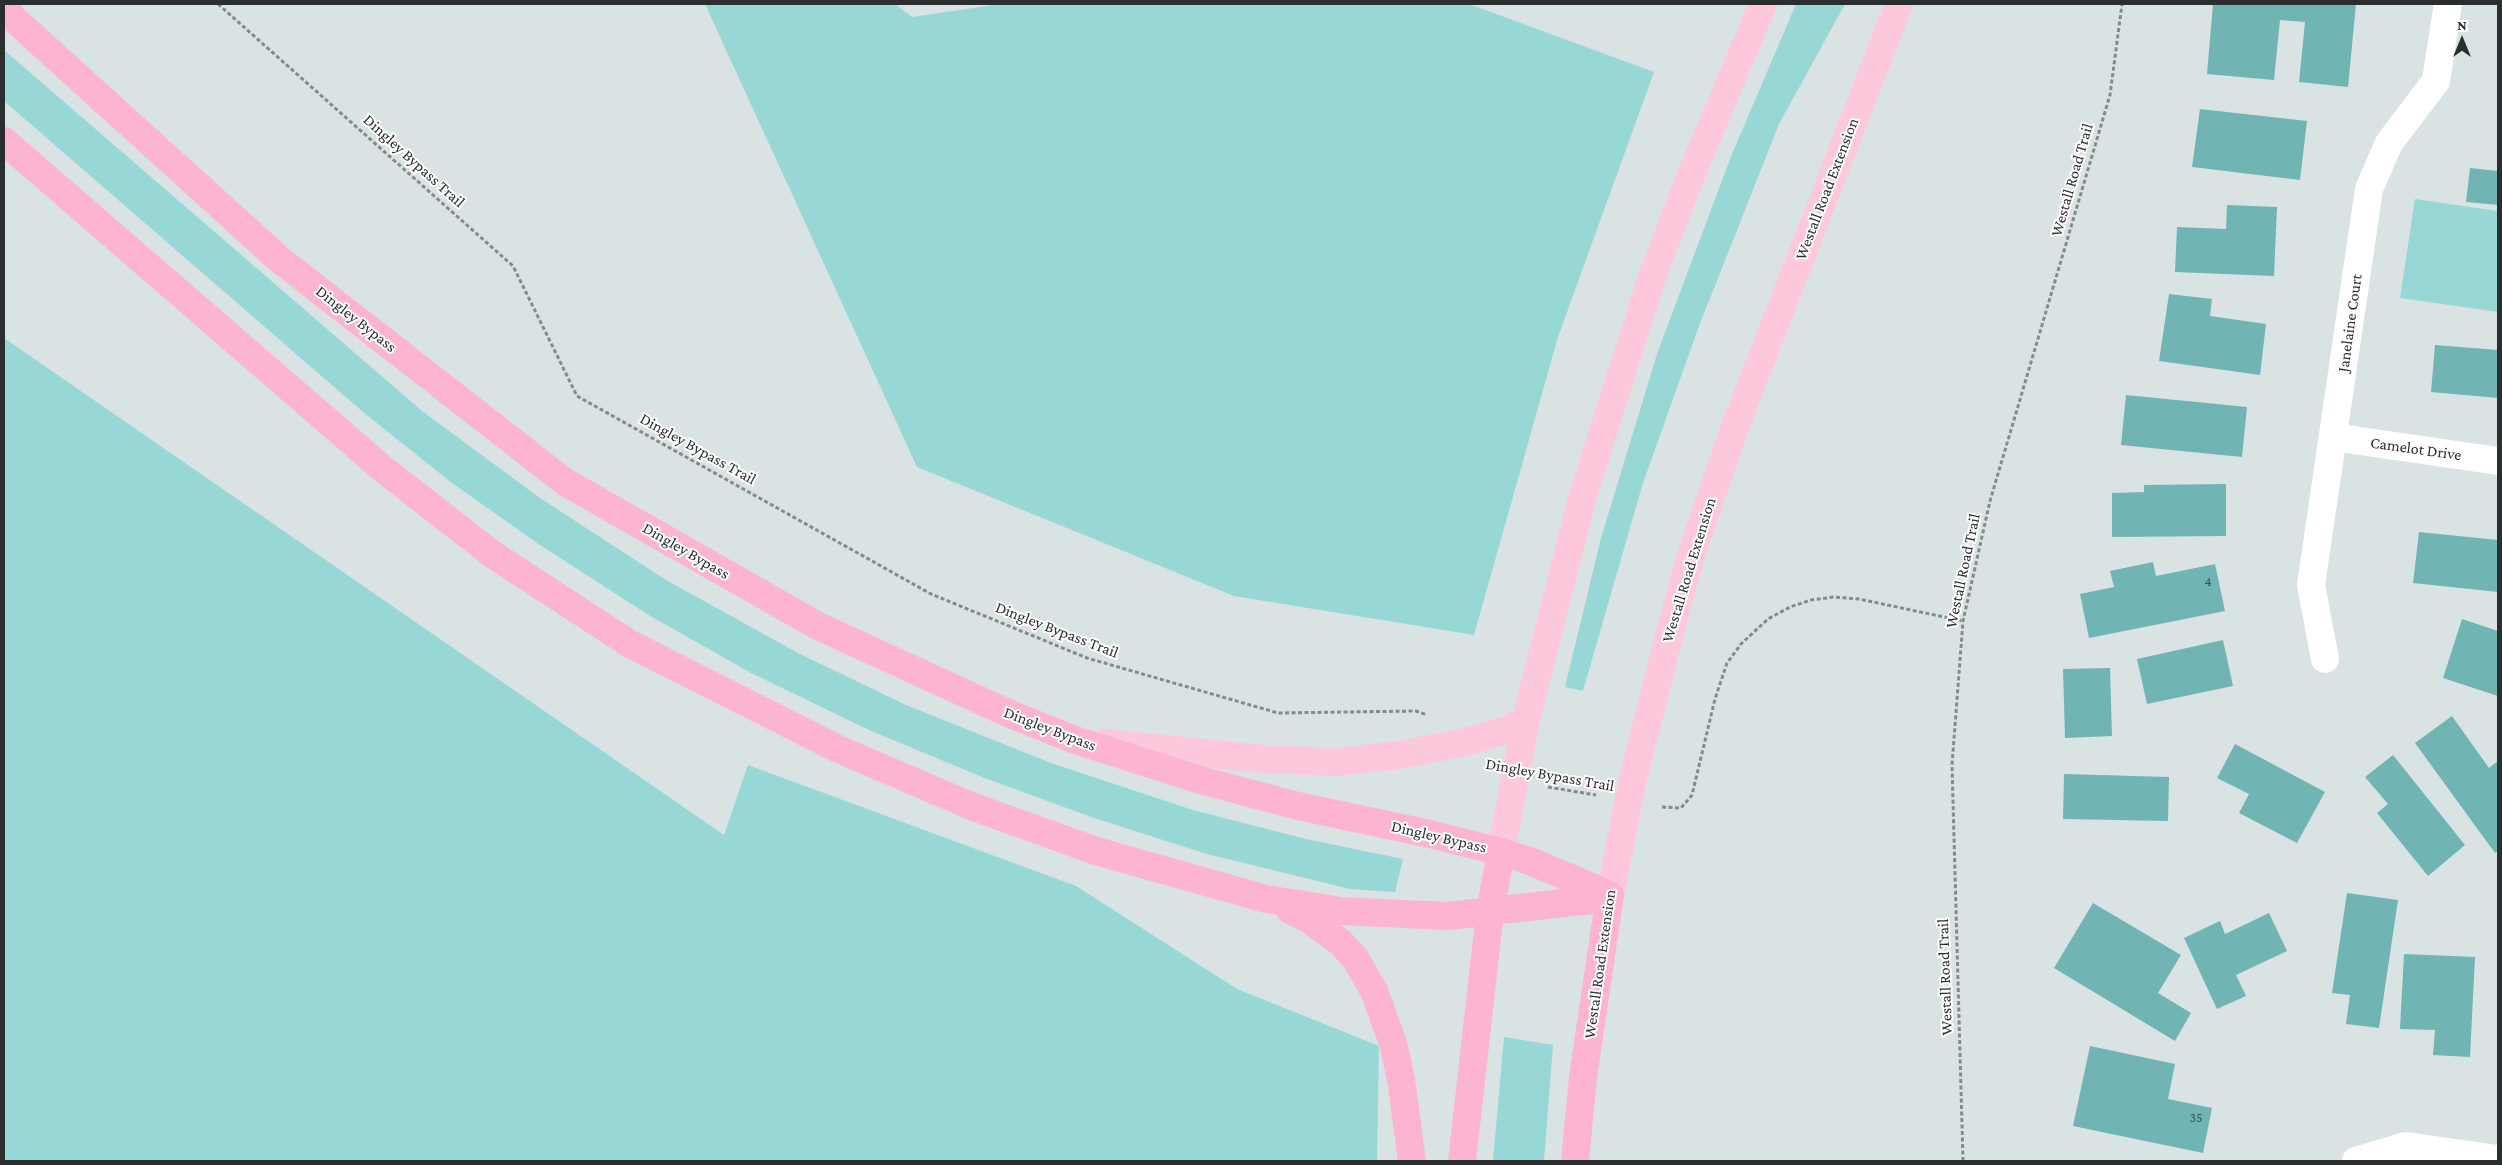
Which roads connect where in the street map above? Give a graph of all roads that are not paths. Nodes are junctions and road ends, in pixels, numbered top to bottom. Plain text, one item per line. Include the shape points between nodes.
1 (1763, 4) edge
2 (1899, 4) edge
3 (2448, 4) edge
4 (4, 10) edge
5 (4, 141) edge
6 (2333, 437) junction
7 (2498, 461) edge
8 (2325, 659) dead end
9 (1526, 720) junction
10 (1075, 740) junction
11 (1501, 852) junction
12 (1609, 897) junction
13 (1266, 900) junction
14 (1490, 912) junction
15 (2498, 1159) edge
16 (1412, 1161) edge
17 (1462, 1161) edge
18 (1575, 1161) edge
19 (2356, 1161) edge

1 - 9 main road via 1653,274 1581,502
2 - 12 main road, Westall Road Extension via 1735,427 1691,555 1629,801
3 - 6 street, Janelaine Court via 2436,81 2389,143 2369,189
4 - 10 highway, Dingley Bypass via 279,259 565,482 818,626 1010,714
5 - 13 highway via 383,469 492,554 630,644 838,749 971,806 1096,851
6 - 7 street, Camelot Drive
6 - 8 street, Janelaine Court via 2311,585
9 - 10 main road via 1490,736 1439,748 1366,759 1304,762
9 - 11 main road
10 - 11 highway, Dingley Bypass via 1200,780 1298,806
11 - 12 highway, Dingley Bypass via 1530,861
11 - 14 highway
12 - 14 highway
12 - 18 highway, Westall Road Extension via 1583,1077
13 - 14 highway via 1376,914 1447,916
13 - 16 highway via 1307,918 1323,929 1341,943 1364,971 1393,1043
14 - 17 highway
15 - 19 street via 2406,1146

